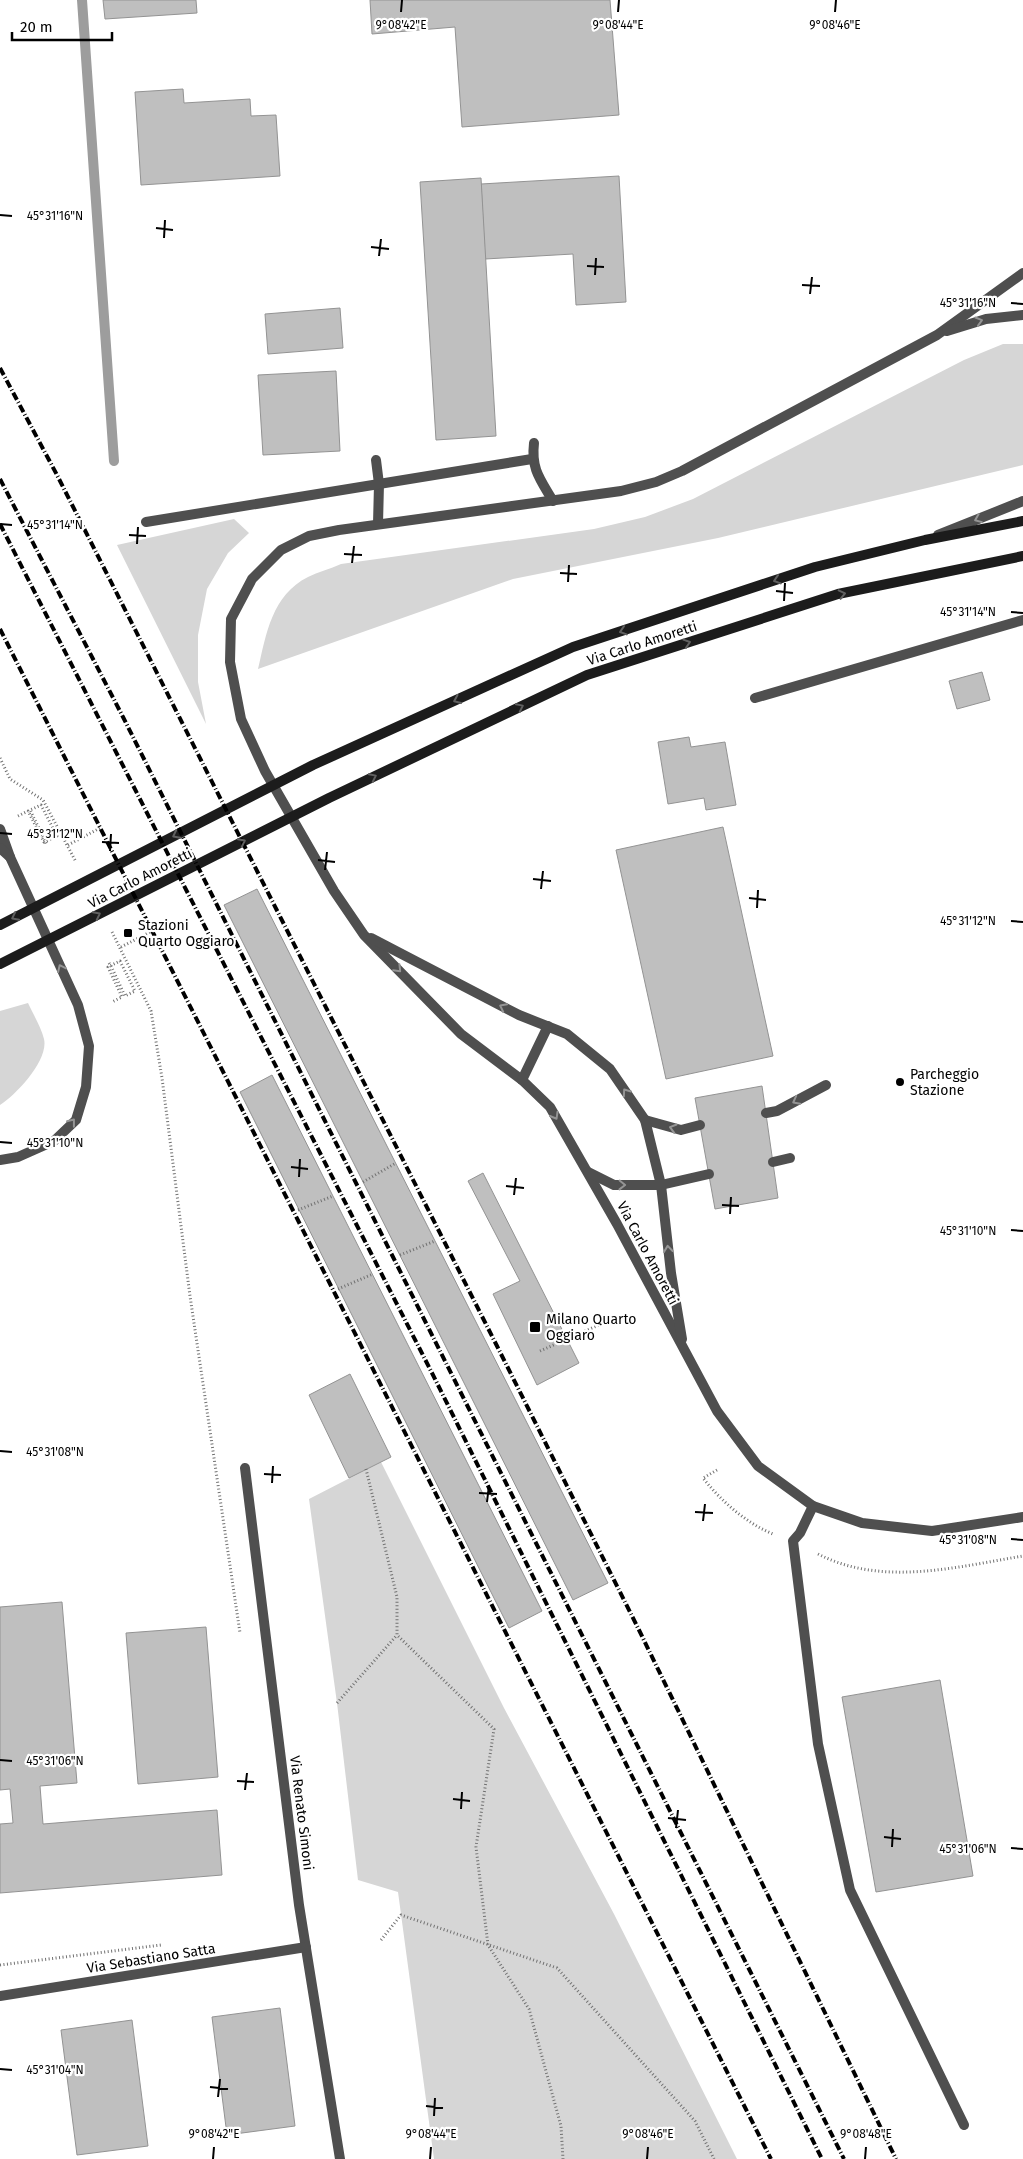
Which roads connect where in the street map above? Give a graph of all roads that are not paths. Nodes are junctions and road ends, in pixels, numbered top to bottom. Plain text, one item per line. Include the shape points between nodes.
1 (1023, 273) edge
2 (1023, 315) edge
3 (937, 335) junction
4 (534, 443) dead end
5 (532, 459) junction
6 (376, 460) dead end
7 (379, 484) junction
8 (553, 500) junction
9 (1023, 500) edge
10 (1023, 521) edge
11 (146, 522) dead end
12 (378, 524) junction
13 (925, 540) junction
14 (1023, 556) edge
15 (1023, 620) edge
16 (755, 698) dead end
17 (0, 829) edge
18 (0, 848) edge
19 (10, 857) junction
20 (0, 925) edge
21 (364, 935) junction
22 (3, 962) edge
23 (548, 1026) junction
24 (522, 1080) junction
25 (826, 1085) dead end
26 (766, 1113) dead end
27 (645, 1120) junction
28 (700, 1125) dead end
29 (790, 1158) dead end
30 (0, 1160) edge
31 (773, 1162) dead end
32 (587, 1171) junction
33 (709, 1174) dead end
34 (661, 1185) junction
35 (684, 1349) junction
36 (245, 1468) dead end
37 (813, 1506) junction
38 (1023, 1517) edge
39 (306, 1946) junction
40 (0, 1996) edge
41 (964, 2125) dead end
42 (340, 2159) edge

1 - 3 street, Via Carlo Amoretti
3 -> 2 street, Via Carlo Amoretti via 986,319
3 - 8 street, Via Carlo Amoretti via 682,471 621,492
4 - 5 street
5 - 7 street
5 - 8 street
6 - 7 street
7 - 11 street
7 - 12 street
8 - 12 street, Via Carlo Amoretti
9 -> 13 street, Via Carlo Amoretti
10 - 13 street, Via Carlo Amoretti
12 - 21 street, Via Carlo Amoretti via 309,536 281,550 252,579 231,619 230,662 241,718 270,780 334,891
13 -> 20 street, Via Carlo Amoretti via 815,567 573,647 313,766
22 -> 14 street, Via Carlo Amoretti via 329,798 587,675 838,594
15 - 16 street
17 - 19 street
18 - 19 street
30 -> 19 street via 18,1157 54,1141 76,1120 86,1087 89,1046 78,1005
23 -> 21 street, Via Carlo Amoretti via 519,1015
21 -> 24 street, Via Carlo Amoretti via 461,1034
23 - 24 street
27 -> 23 street, Via Carlo Amoretti via 610,1069 567,1034
24 -> 32 street, Via Carlo Amoretti via 550,1107
25 -> 26 street via 777,1112
28 -> 27 street via 681,1130
27 - 34 street, Via Carlo Amoretti
29 - 31 street
32 -> 34 street, Via Carlo Amoretti via 614,1185
32 - 35 street, Via Carlo Amoretti
33 - 34 street
35 -> 34 street, Via Carlo Amoretti
35 - 37 street, Via Carlo Amoretti via 717,1411 758,1466
36 - 39 street, Via Renato Simoni
37 - 38 street, Via Carlo Amoretti via 862,1523 932,1531
37 - 41 street via 793,1541 818,1744 850,1890
39 - 40 street, Via Sebastiano Satta
39 - 42 street, Via Renato Simoni

